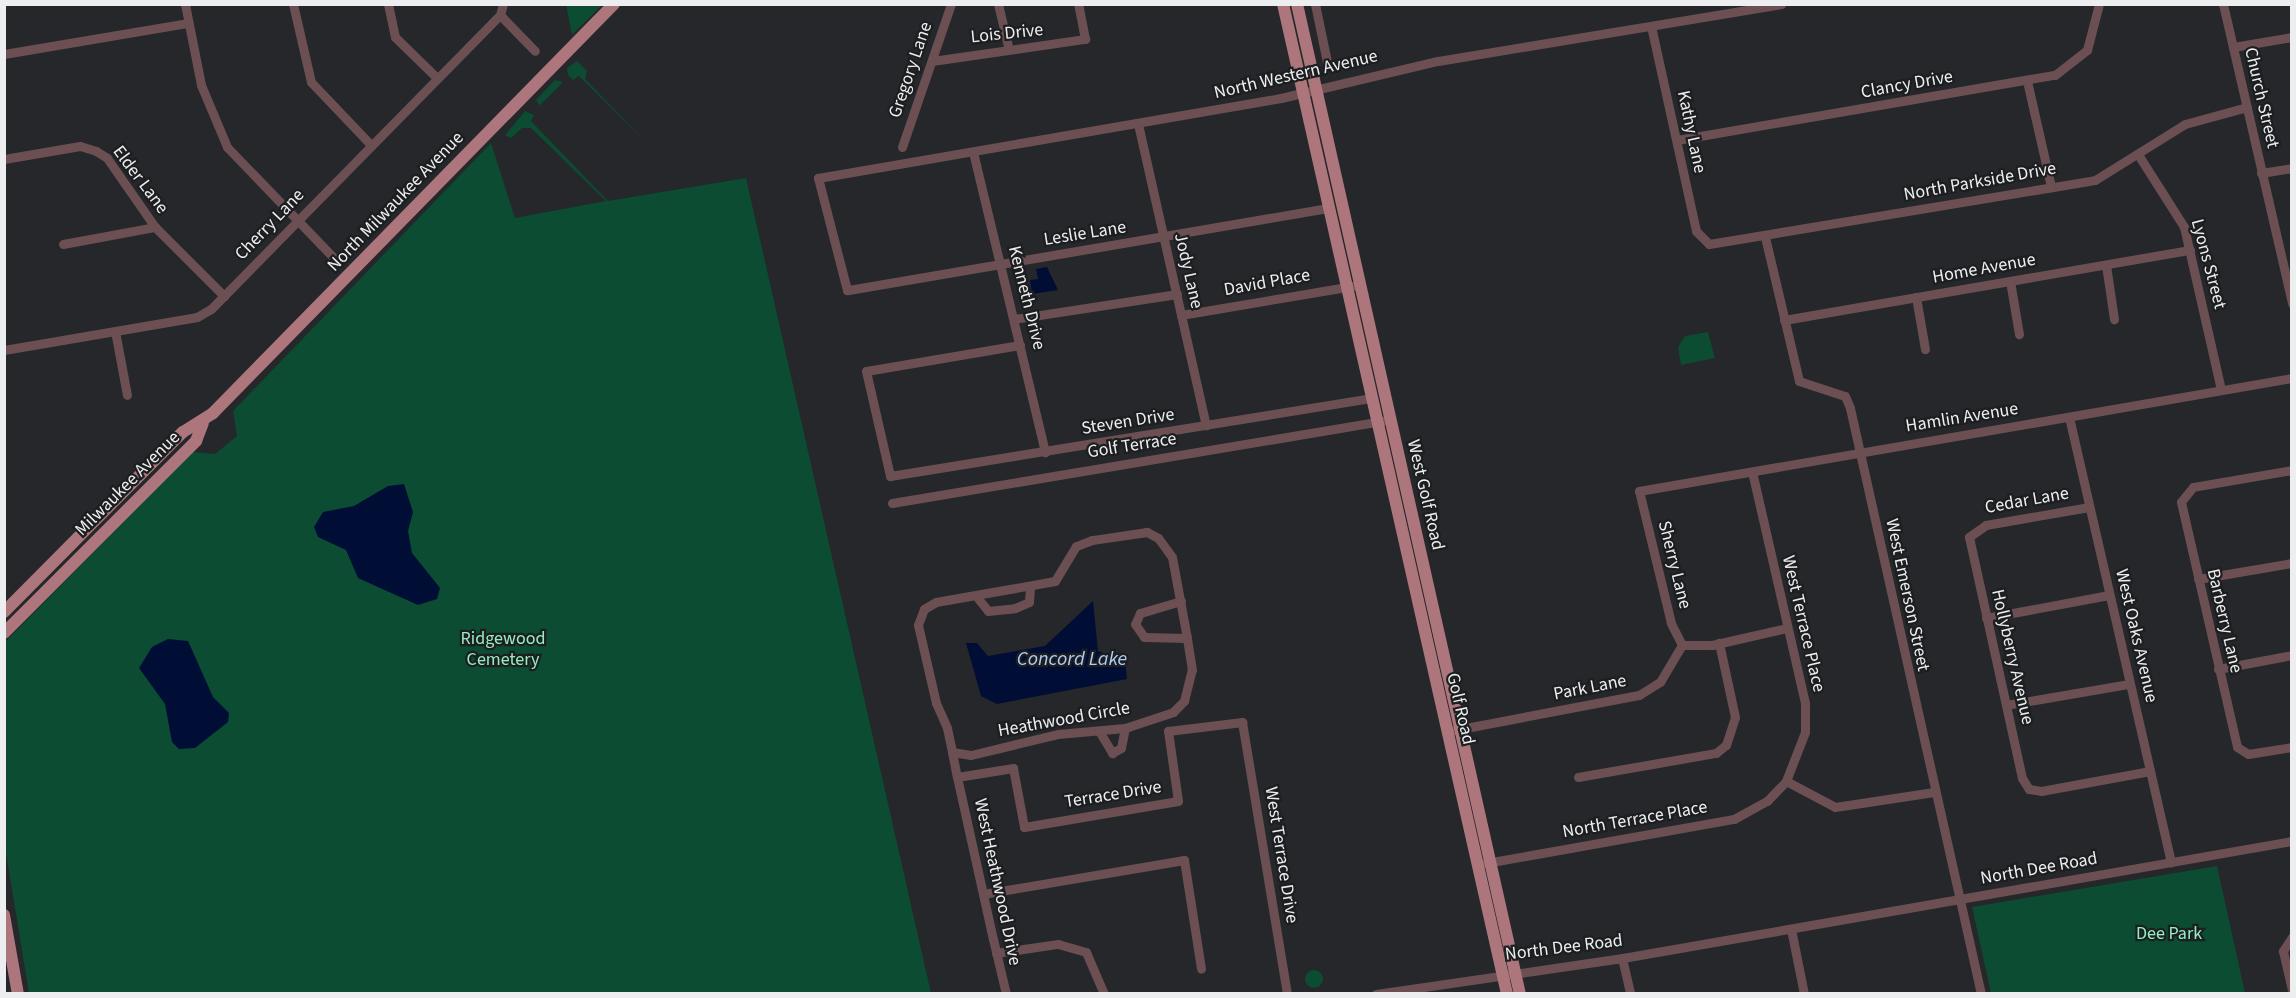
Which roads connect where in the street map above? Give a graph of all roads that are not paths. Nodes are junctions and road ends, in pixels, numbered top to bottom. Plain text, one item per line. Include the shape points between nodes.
1 (185, 4) edge
2 (293, 4) edge
3 (388, 4) edge
4 (614, 4) edge
5 (951, 4) edge
6 (998, 4) edge
7 (1078, 4) edge
8 (1283, 4) edge
9 (1297, 4) edge
10 (1315, 4) edge
11 (1781, 4) edge
12 (2099, 4) edge
13 (2223, 4) edge
14 (501, 10) edge
15 (188, 23) junction
16 (1651, 26) junction
17 (2292, 37) edge
18 (1008, 46) junction
19 (2233, 47) junction
20 (535, 51) dead end
21 (4, 54) edge
22 (932, 60) junction
23 (1327, 62) dead end
24 (437, 78) junction
25 (2027, 81) junction
26 (1314, 89) junction
27 (1302, 93) junction
28 (2247, 107) junction
29 (1138, 124) junction
30 (1677, 140) junction
31 (371, 145) junction
32 (902, 147) dead end
33 (973, 152) junction
34 (2139, 156) junction
35 (4, 159) edge
36 (2292, 168) edge
37 (2261, 173) junction
38 (2051, 187) junction
39 (1328, 208) junction
40 (297, 221) junction
41 (155, 227) junction
42 (1164, 237) junction
43 (1765, 237) junction
44 (1703, 242) joint
45 (63, 244) dead end
46 (2190, 250) junction
47 (334, 258) dead end
48 (1000, 264) junction
49 (2106, 265) junction
50 (2010, 281) junction
51 (1359, 285) junction
52 (1346, 287) junction
53 (2290, 287) edge
54 (847, 290) joint
55 (1176, 294) junction
56 (224, 296) junction
57 (1916, 297) junction
58 (2292, 304) edge
59 (1181, 315) junction
60 (1014, 319) junction
61 (2114, 319) dead end
62 (1784, 320) junction
63 (116, 331) junction
64 (2019, 334) dead end
65 (1020, 345) junction
66 (1925, 349) dead end
67 (4, 350) edge
68 (2292, 378) edge
69 (2222, 390) junction
70 (127, 395) dead end
71 (1371, 398) junction
72 (2069, 417) junction
73 (1390, 420) junction
74 (203, 423) junction
75 (1377, 423) junction
76 (1206, 425) junction
77 (1045, 452) junction
78 (1859, 452) junction
79 (2292, 470) edge
80 (1752, 472) junction
81 (1639, 491) joint
82 (892, 503) dead end
83 (2089, 507) junction
84 (1971, 531) joint
85 (2292, 563) edge
86 (2198, 579) junction
87 (1030, 587) junction
88 (2109, 595) junction
89 (976, 596) junction
90 (1181, 601) junction
91 (4, 612) edge
92 (1420, 612) joint
93 (1986, 618) junction
94 (1786, 628) junction
95 (4, 633) edge
96 (1188, 639) junction
97 (1719, 643) junction
98 (1682, 645) junction
99 (2292, 655) edge
100 (2218, 669) junction
101 (2129, 684) junction
102 (2006, 705) junction
103 (1242, 722) joint
104 (1125, 728) junction
105 (1460, 729) junction
106 (1099, 731) junction
107 (1447, 731) junction
108 (2292, 747) edge
109 (952, 752) junction
110 (2150, 771) junction
111 (957, 777) junction
112 (1578, 777) dead end
113 (1786, 781) junction
114 (1934, 792) junction
115 (2292, 841) edge
116 (1490, 862) junction
117 (2171, 862) junction
118 (1477, 865) junction
119 (983, 894) junction
120 (1959, 899) junction
121 (4, 915) edge
122 (1791, 929) junction
123 (2288, 939) edge
124 (996, 953) junction
125 (1622, 958) junction
126 (1201, 969) dead end
127 (1515, 972) junction
128 (1502, 973) junction
129 (2292, 989) edge
130 (18, 993) edge
131 (1006, 993) edge
132 (1104, 993) edge
133 (1287, 993) edge
134 (1376, 993) edge
135 (1507, 993) edge
136 (1520, 993) edge
137 (1630, 993) edge
138 (1804, 993) edge
139 (1981, 993) edge

1 - 15 street
2 - 31 street via 310,82
3 - 24 street via 395,37
4 - 74 main road, North Milwaukee Avenue
5 - 22 street, Gregory Lane
6 - 18 street
7 - 18 street, Lois Drive via 1086,39 1030,50
8 - 27 main road, West Golf Road
9 - 26 main road, West Golf Road
10 - 23 street
11 - 16 street, North Western Avenue
12 - 25 street, Clancy Drive via 2094,38 2080,59 2055,75
13 - 19 street, Church Street
14 - 20 street
14 - 24 street, Cherry Lane
15 - 21 street
15 - 40 street via 201,85 227,147
16 - 26 street, North Western Avenue via 1438,61
16 - 30 street, Kathy Lane
17 - 19 street
18 - 22 street, Lois Drive
19 - 28 street, Church Street
22 - 32 street, Gregory Lane
24 - 31 street, Cherry Lane
25 - 30 street, Clancy Drive
25 - 38 street
26 - 27 street, North Western Avenue
26 - 51 main road, West Golf Road
27 - 29 street, North Western Avenue
27 - 39 main road, West Golf Road
28 - 34 street, North Parkside Drive via 2185,124
28 - 37 street, Church Street
29 - 33 street, North Western Avenue
29 - 42 street, Jody Lane
30 - 44 street, Kathy Lane
31 - 40 street, Cherry Lane
33 - 48 street, Kenneth Drive
33 - 54 street, North Western Avenue via 818,178
34 - 38 street, North Parkside Drive via 2103,177
34 - 46 street, Lyons Street via 2176,211
35 - 41 street, Elder Lane via 80,146 96,151
36 - 37 street
37 - 53 street, Church Street
38 - 43 street, North Parkside Drive
39 - 42 street, Leslie Lane
39 - 52 main road, West Golf Road
40 - 47 street
40 - 56 street, Cherry Lane
41 - 45 street
41 - 56 street, Elder Lane
42 - 48 street, Leslie Lane
42 - 55 street, Jody Lane
43 - 44 street, North Parkside Drive
43 - 62 street, West Emerson Street
46 - 49 street, Home Avenue
46 - 69 street, Lyons Street
48 - 54 street, Leslie Lane
48 - 60 street, Kenneth Drive
49 - 50 street, Home Avenue
49 - 61 street
50 - 57 street, Home Avenue
50 - 64 street
51 - 52 street, David Place
51 - 73 main road, West Golf Road
52 - 59 street, David Place
52 - 71 main road, West Golf Road
53 - 58 street, Church Street
55 - 59 street, Jody Lane
55 - 60 street
56 - 63 street, Cherry Lane via 197,317
57 - 62 street, Home Avenue
57 - 66 street
59 - 76 street, Jody Lane
60 - 65 street, Kenneth Drive
62 - 78 street, West Emerson Street via 1799,381 1845,396
63 - 67 street, Cherry Lane
63 - 70 street
65 - 77 street, Kenneth Drive
65 - 77 street, Steven Drive via 866,371 891,476
68 - 69 street, Hamlin Avenue
69 - 72 street, Hamlin Avenue
71 - 75 main road, West Golf Road
71 - 76 street, Steven Drive
72 - 78 street, Hamlin Avenue
72 - 83 street, West Oaks Avenue
73 - 75 street, Golf Terrace
73 - 105 main road, West Golf Road
74 - 91 main road, Milwaukee Avenue via 183,432
74 - 95 main road, Milwaukee Avenue via 196,441
75 - 82 street, Golf Terrace
75 - 92 main road, West Golf Road
76 - 77 street, Steven Drive
78 - 80 street, Hamlin Avenue
78 - 114 street, West Emerson Street
79 - 86 street, Barberry Lane via 2193,487 2183,495
80 - 81 street, Hamlin Avenue
80 - 94 street, West Terrace Place
81 - 98 street, Sherry Lane via 1671,622
83 - 84 street, Cedar Lane
83 - 88 street, West Oaks Avenue
84 - 93 street, Hollyberry Avenue
85 - 86 street
86 - 100 street, Barberry Lane
87 - 89 street, Heathwood Circle
87 - 89 street via 1029,602 1015,608 988,611
87 - 90 street, Heathwood Circle via 1055,580 1076,546 1147,532 1172,557
88 - 93 street
88 - 101 street, West Oaks Avenue
89 - 109 street, Heathwood Circle via 936,602 924,609 918,625
90 - 96 street, Heathwood Circle
90 - 96 street via 1140,613 1135,624 1144,637
92 - 107 main road, Golf Road
93 - 102 street, Hollyberry Avenue
94 - 97 street
94 - 113 street, West Terrace Place via 1806,718
96 - 104 street, Heathwood Circle via 1192,670 1184,701 1173,712
97 - 98 street
97 - 112 street via 1735,717 1726,745 1716,753
98 - 105 street, Park Lane via 1660,682 1639,695
99 - 100 street
100 - 108 street, Barberry Lane via 2242,751
101 - 102 street
101 - 110 street, West Oaks Avenue
102 - 110 street, Hollyberry Avenue via 2029,789
103 - 111 street, Terrace Drive via 1168,731 1178,801 1024,827 1013,768
103 - 133 street, West Terrace Drive
104 - 106 street, Heathwood Circle
104 - 106 street via 1121,748 1112,753
105 - 107 street, Park Lane
105 - 116 main road, West Golf Road
106 - 109 street, Heathwood Circle via 1058,734 970,755
107 - 118 main road, Golf Road
109 - 111 street, Heathwood Circle
110 - 117 street, West Oaks Avenue
111 - 119 street, West Heathwood Drive
113 - 114 street via 1835,807
113 - 116 street, North Terrace Place via 1767,801 1734,819
114 - 120 street, West Emerson Street
115 - 117 street, North Dee Road
116 - 118 street, North Terrace Place
116 - 127 main road, West Golf Road
117 - 120 street, North Dee Road
118 - 128 main road
119 - 124 street, West Heathwood Drive
119 - 126 street via 1184,860
120 - 122 street, North Dee Road
120 - 139 street, West Emerson Street
121 - 130 main road
122 - 125 street, North Dee Road
122 - 138 street
123 - 129 street
124 - 131 street, West Heathwood Drive
124 - 132 street via 1058,944 1086,952
125 - 127 street, North Dee Road
125 - 137 street
127 - 128 street, North Dee Road
127 - 136 main road, West Golf Road
128 - 134 street, North Dee Road
128 - 135 main road

